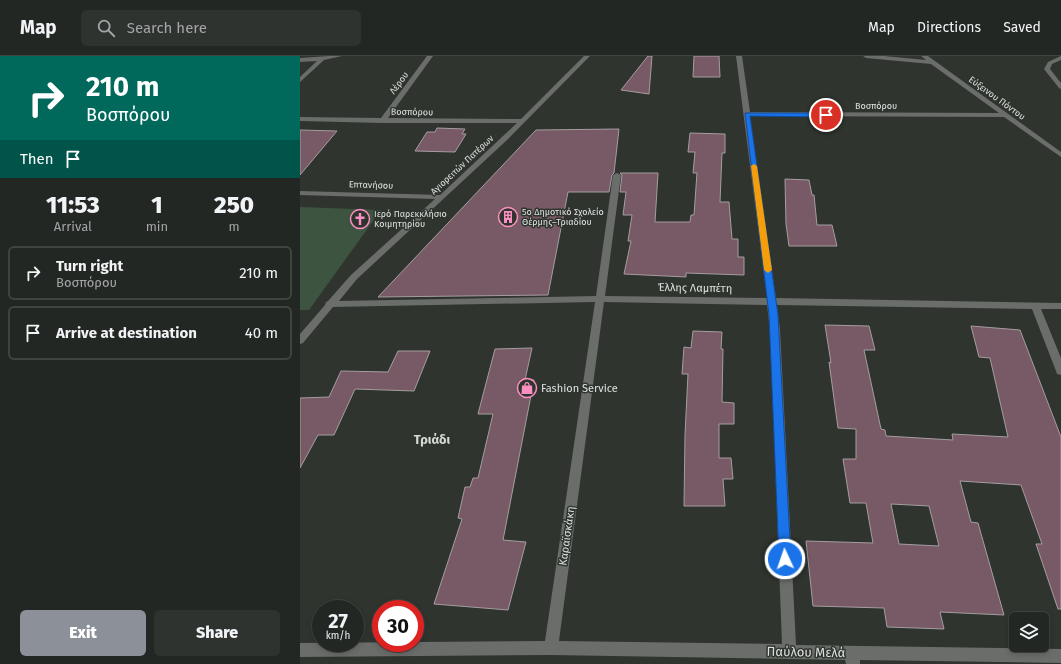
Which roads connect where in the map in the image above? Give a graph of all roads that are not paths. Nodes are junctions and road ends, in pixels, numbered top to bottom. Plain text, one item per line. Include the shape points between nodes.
1 (339, 56) edge
2 (430, 56) edge
3 (587, 56) edge
4 (739, 56) edge
5 (866, 56) edge
6 (924, 56) edge
7 (323, 58) edge
8 (1061, 58) edge
9 (300, 60) edge
10 (932, 62) junction
11 (300, 80) edge
12 (1061, 87) edge
13 (747, 114) junction
14 (1005, 115) junction
15 (300, 120) edge
16 (382, 121) junction
17 (523, 121) junction
18 (1061, 155) edge
19 (617, 175) dead end
20 (300, 193) edge
21 (442, 198) junction
22 (600, 299) junction
23 (772, 301) junction
24 (329, 304) junction
25 (1035, 305) junction
26 (1061, 306) edge
27 (300, 340) edge
28 (1056, 347) edge
29 (1061, 371) edge
30 (551, 648) junction
31 (300, 650) edge
32 (790, 651) junction
33 (1061, 656) edge
34 (852, 658) edge

1 - 7 street
2 - 16 street, Λέρου
3 - 17 street, Αγιορειτών Πατέρων
4 - 13 street
5 - 10 street
6 - 10 street, Εύξεινου Πόντου
7 - 9 street
7 - 11 street
8 - 12 street via 1052,62 1047,69
10 - 14 street, Εύξεινου Πόντου
13 - 14 street, Βοσπόρου
13 - 23 street
14 - 18 street, Εύξεινου Πόντου
15 - 16 street, Βοσπόρου
16 - 17 street, Βοσπόρου
17 - 21 street, Αγιορειτών Πατέρων
19 - 22 street, Καραϊσκάκη
20 - 21 street, Επτανήσου
21 - 24 street, Αγιορειτών Πατέρων via 367,264
22 - 23 street, Έλλης Λαμπέτη
22 - 24 street, Έλλης Λαμπέτη
22 - 30 street, Καραϊσκάκη
23 - 25 street, Έλλης Λαμπέτη
23 - 32 street
24 - 27 street, Αγιορειτών Πατέρων
25 - 26 street, Έλλης Λαμπέτη
25 - 28 street
28 - 29 street
30 - 31 street
30 - 32 street, Παύλου Μελά
32 - 34 street, Παύλου Μελά
33 - 34 street, Παύλου Μελά

